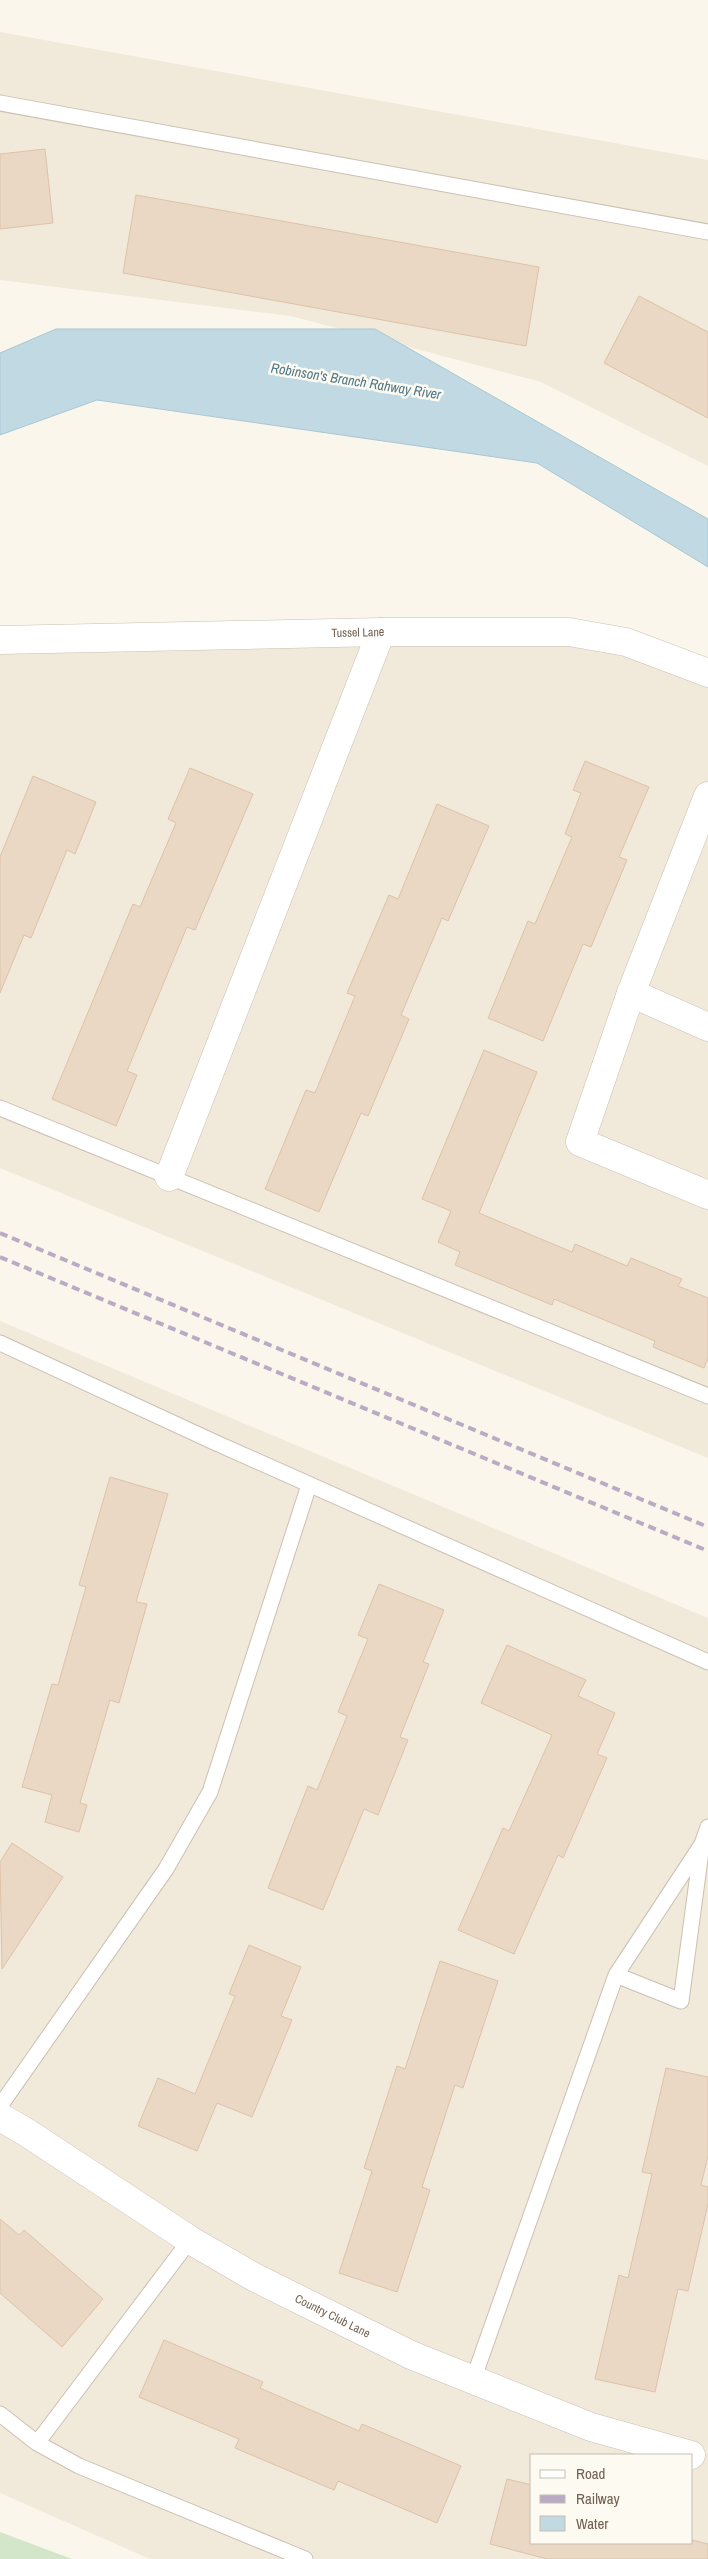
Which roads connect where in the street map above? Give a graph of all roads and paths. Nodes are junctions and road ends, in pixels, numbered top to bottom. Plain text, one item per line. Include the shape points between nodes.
1 (0, 103) edge
2 (708, 232) edge
3 (381, 632) junction
4 (0, 640) edge
5 (708, 673) edge
6 (708, 796) edge
7 (631, 993) junction
8 (708, 1027) edge
9 (0, 1108) edge
10 (169, 1177) junction
11 (708, 1195) edge
12 (0, 1343) edge
13 (708, 1396) edge
14 (309, 1485) junction
15 (708, 1662) edge
16 (708, 1827) edge
17 (702, 1844) junction
18 (616, 1975) junction
19 (0, 2106) edge
20 (0, 2117) edge
21 (190, 2240) junction
22 (473, 2380) junction
23 (0, 2414) edge
24 (37, 2444) junction
25 (689, 2454) edge
26 (693, 2455) edge
27 (708, 2460) edge
28 (305, 2559) edge

1 - 2 lane
3 - 4 street, Tussel Lane
3 - 5 street, Tussel Lane via 569,632 626,642
3 - 10 street
6 - 7 street
7 - 8 street
7 - 11 street via 580,1142
9 - 10 lane
10 - 13 lane
12 - 14 lane
14 - 15 lane
14 - 19 lane via 210,1792 166,1869
16 - 17 lane
17 - 18 lane
17 - 18 lane via 681,2001
18 - 22 lane
20 - 21 street, Country Club Lane
21 - 22 street, Country Club Lane via 254,2277 411,2355
21 - 24 lane
22 - 25 street, Country Club Lane via 591,2426
23 - 24 lane
24 - 28 lane via 78,2466
26 - 27 street, Country Club Lane

